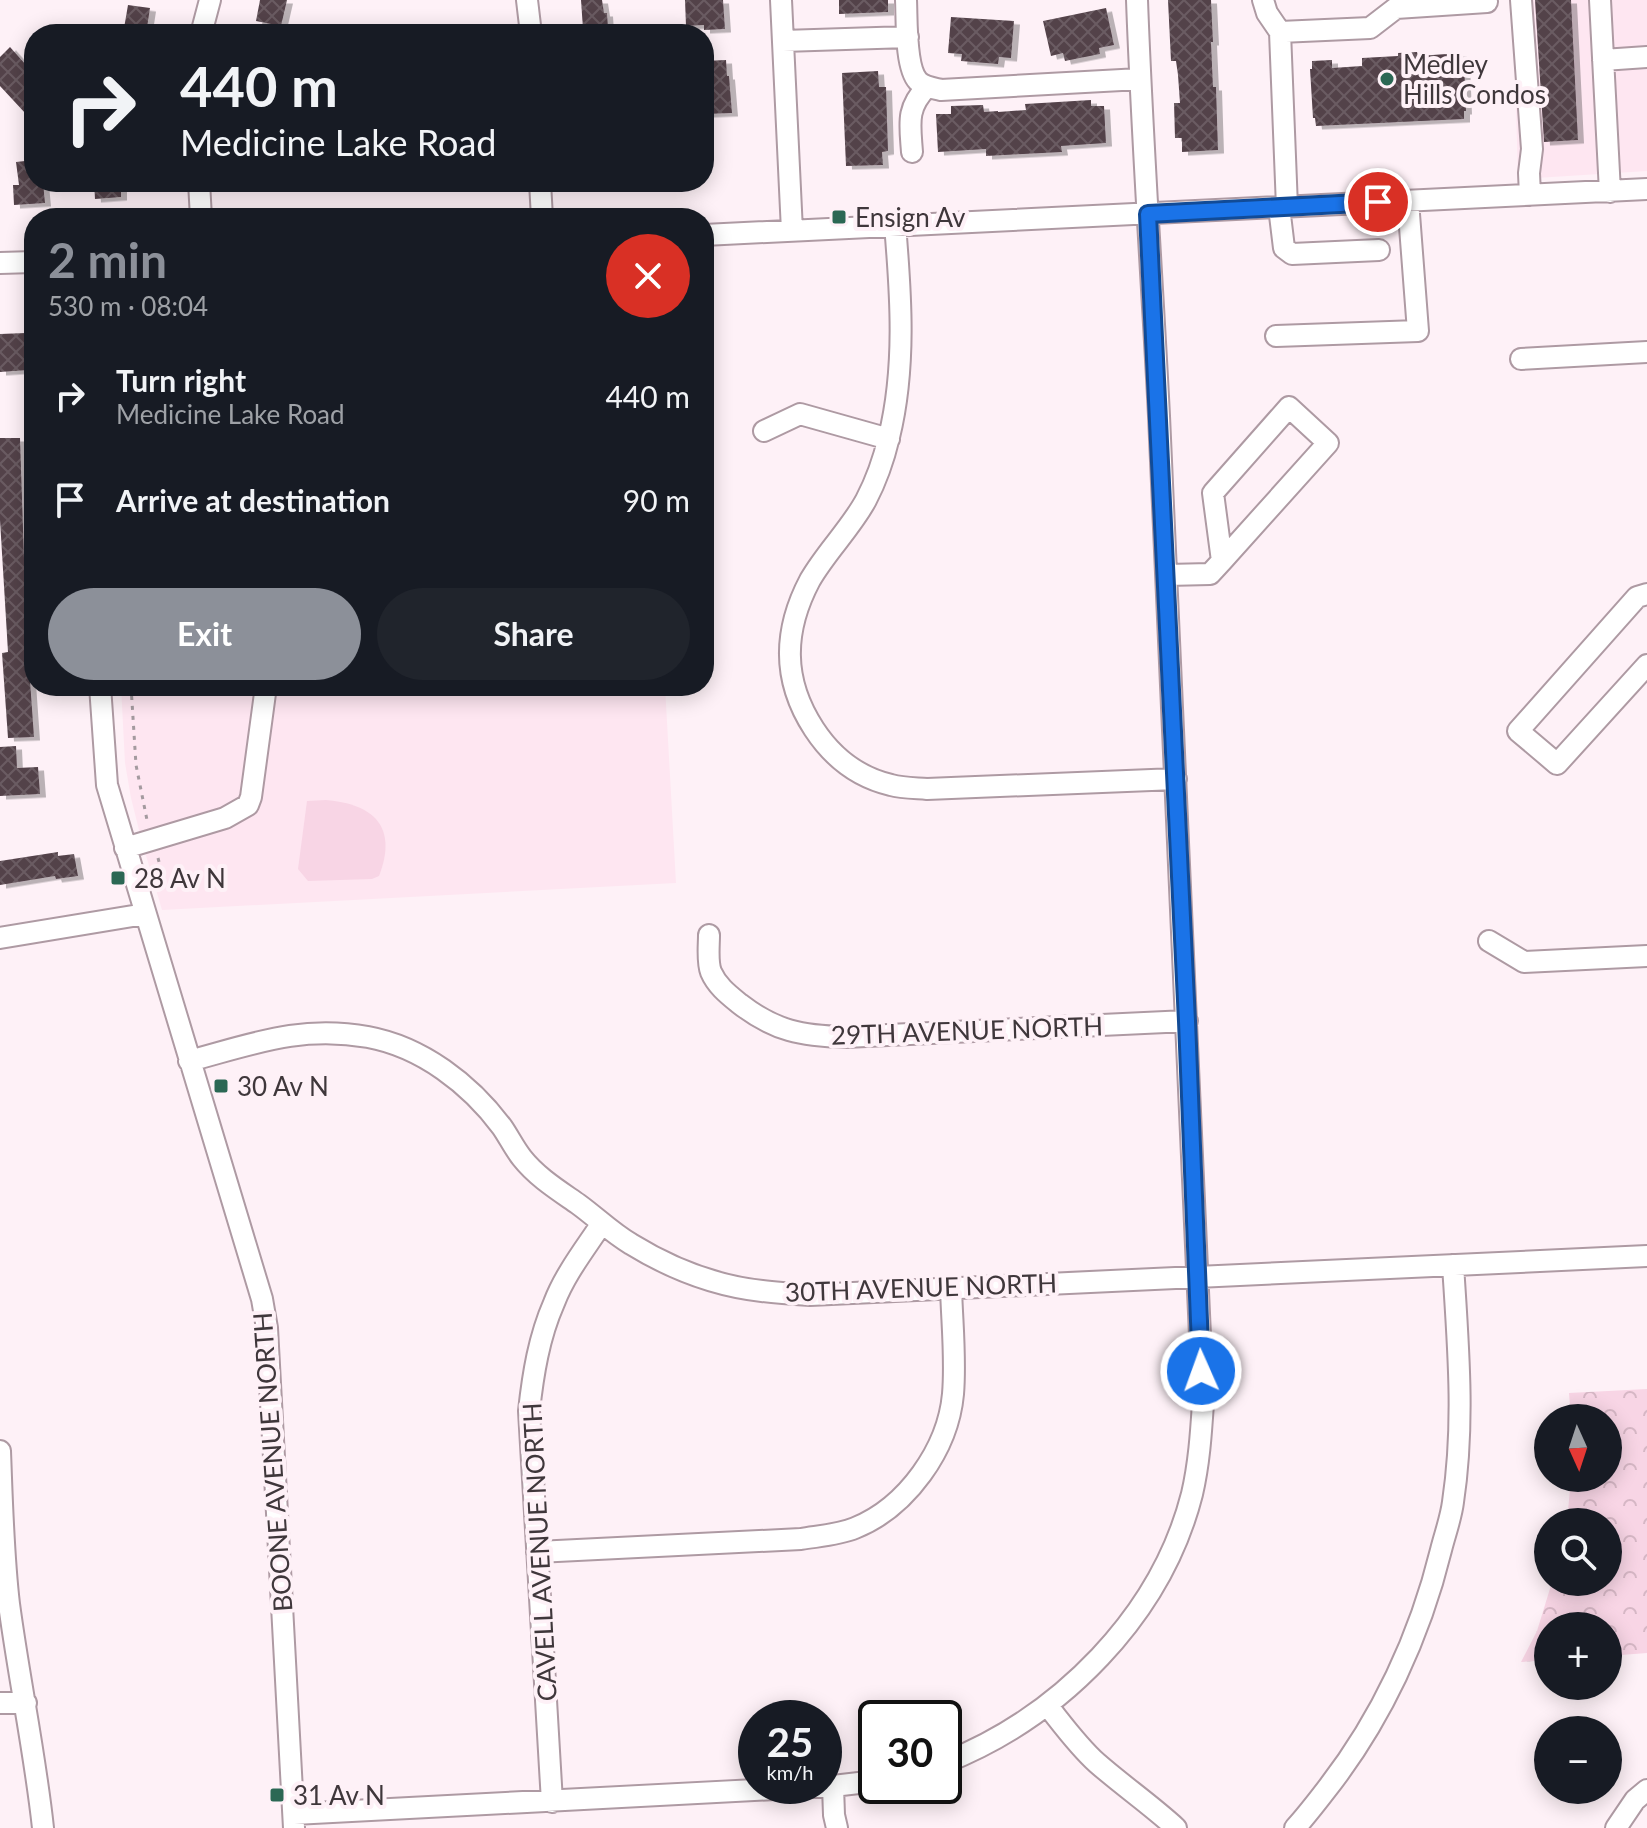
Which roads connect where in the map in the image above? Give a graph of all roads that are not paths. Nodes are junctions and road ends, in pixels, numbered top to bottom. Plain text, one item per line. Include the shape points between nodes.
1 (210, 0) edge
2 (527, 0) edge
3 (781, 0) edge
4 (906, 0) edge
5 (1137, 0) edge
6 (1263, 0) edge
7 (1521, 0) edge
8 (1600, 0) edge
9 (1487, 2) edge
10 (204, 24) edge
11 (530, 24) edge
12 (1280, 32) junction
13 (908, 37) junction
14 (783, 41) junction
15 (1647, 57) edge
16 (1603, 60) junction
17 (1140, 79) junction
18 (927, 87) junction
19 (912, 152) dead end
20 (1647, 189) edge
21 (1610, 192) junction
22 (1530, 195) junction
23 (1408, 201) junction
24 (1283, 207) junction
25 (1148, 214) junction
26 (895, 225) junction
27 (792, 231) junction
28 (714, 235) edge
29 (1379, 250) dead end
30 (24, 262) edge
31 (0, 263) edge
32 (1276, 336) dead end
33 (1647, 352) edge
34 (1521, 359) dead end
35 (764, 431) dead end
36 (889, 439) junction
37 (1222, 561) junction
38 (1167, 575) junction
39 (1647, 594) edge
40 (1647, 665) edge
41 (101, 696) edge
42 (265, 696) edge
43 (1176, 779) junction
44 (125, 848) junction
45 (145, 914) junction
46 (709, 935) dead end
47 (0, 938) edge
48 (1489, 941) dead end
49 (1647, 956) edge
50 (1187, 1021) junction
51 (189, 1061) junction
52 (602, 1223) junction
53 (1647, 1256) edge
54 (1453, 1265) junction
55 (1197, 1276) junction
56 (951, 1288) junction
57 (0, 1451) edge
58 (537, 1552) junction
59 (0, 1703) edge
60 (26, 1703) junction
61 (1047, 1705) junction
62 (962, 1756) edge
63 (1647, 1790) edge
64 (738, 1791) edge
65 (552, 1802) junction
66 (834, 1804) edge
67 (294, 1821) edge
68 (43, 1828) edge
69 (837, 1828) edge
70 (1176, 1828) edge
71 (1295, 1828) edge
72 (1616, 1828) edge

1 - 10 street
2 - 11 street
3 - 14 street
4 - 13 street
5 - 17 street
6 - 12 street
7 - 22 street via 1532,149
8 - 16 street
9 - 12 street via 1396,8 1370,28
12 - 24 street
13 - 14 street
13 - 18 street via 911,67
14 - 27 street
15 - 16 street
16 - 21 street
17 - 18 street
17 - 25 street
18 - 19 street via 912,112
20 - 21 street
21 - 22 street
22 - 23 street
23 - 24 street
23 - 32 street via 1418,331
24 - 25 street
24 - 29 street via 1284,248 1292,254
25 - 26 street
25 - 38 street
26 - 27 street
26 - 36 street via 900,381
27 - 28 street
30 - 31 street
33 - 34 street
35 - 36 street via 800,414
36 - 43 street via 865,502 811,579 789,637 803,713 829,749 864,775 915,788
37 - 37 street via 1328,443 1289,407 1213,493
37 - 38 street via 1210,574
38 - 43 street
39 - 40 street via 1637,597 1518,731 1557,764
41 - 44 street, BOONE AVENUE NORTH via 107,785
42 - 44 street via 248,805 225,818
43 - 50 street
44 - 45 street, BOONE AVENUE NORTH
45 - 47 street
45 - 51 street, BOONE AVENUE NORTH
46 - 50 street, 29TH AVENUE NORTH via 710,971 725,992 755,1016 813,1036
48 - 49 street via 1524,962
50 - 55 street
51 - 52 street, 30TH AVENUE NORTH via 251,1042 329,1033 371,1037 408,1050 476,1096 522,1158
51 - 67 street, BOONE AVENUE NORTH via 267,1328
52 - 56 street, 30TH AVENUE NORTH via 665,1263 708,1280 759,1291 810,1295
52 - 58 street, CAVELL AVENUE NORTH via 554,1301 533,1379 529,1411
53 - 54 street, 30TH AVENUE NORTH
54 - 55 street, 30TH AVENUE NORTH
54 - 71 street via 1459,1433 1453,1504 1436,1573 1384,1703 1347,1764
55 - 56 street, 30TH AVENUE NORTH
55 - 61 street via 1201,1433 1198,1464 1175,1542 1154,1587 1124,1628
56 - 58 street via 953,1395 946,1428 910,1489 885,1511 856,1528 801,1539
57 - 60 street via 5,1568
58 - 65 street, CAVELL AVENUE NORTH
59 - 60 street
60 - 68 street
61 - 62 street
61 - 70 street via 1096,1762
63 - 72 street
64 - 65 street
65 - 67 street
66 - 69 street

